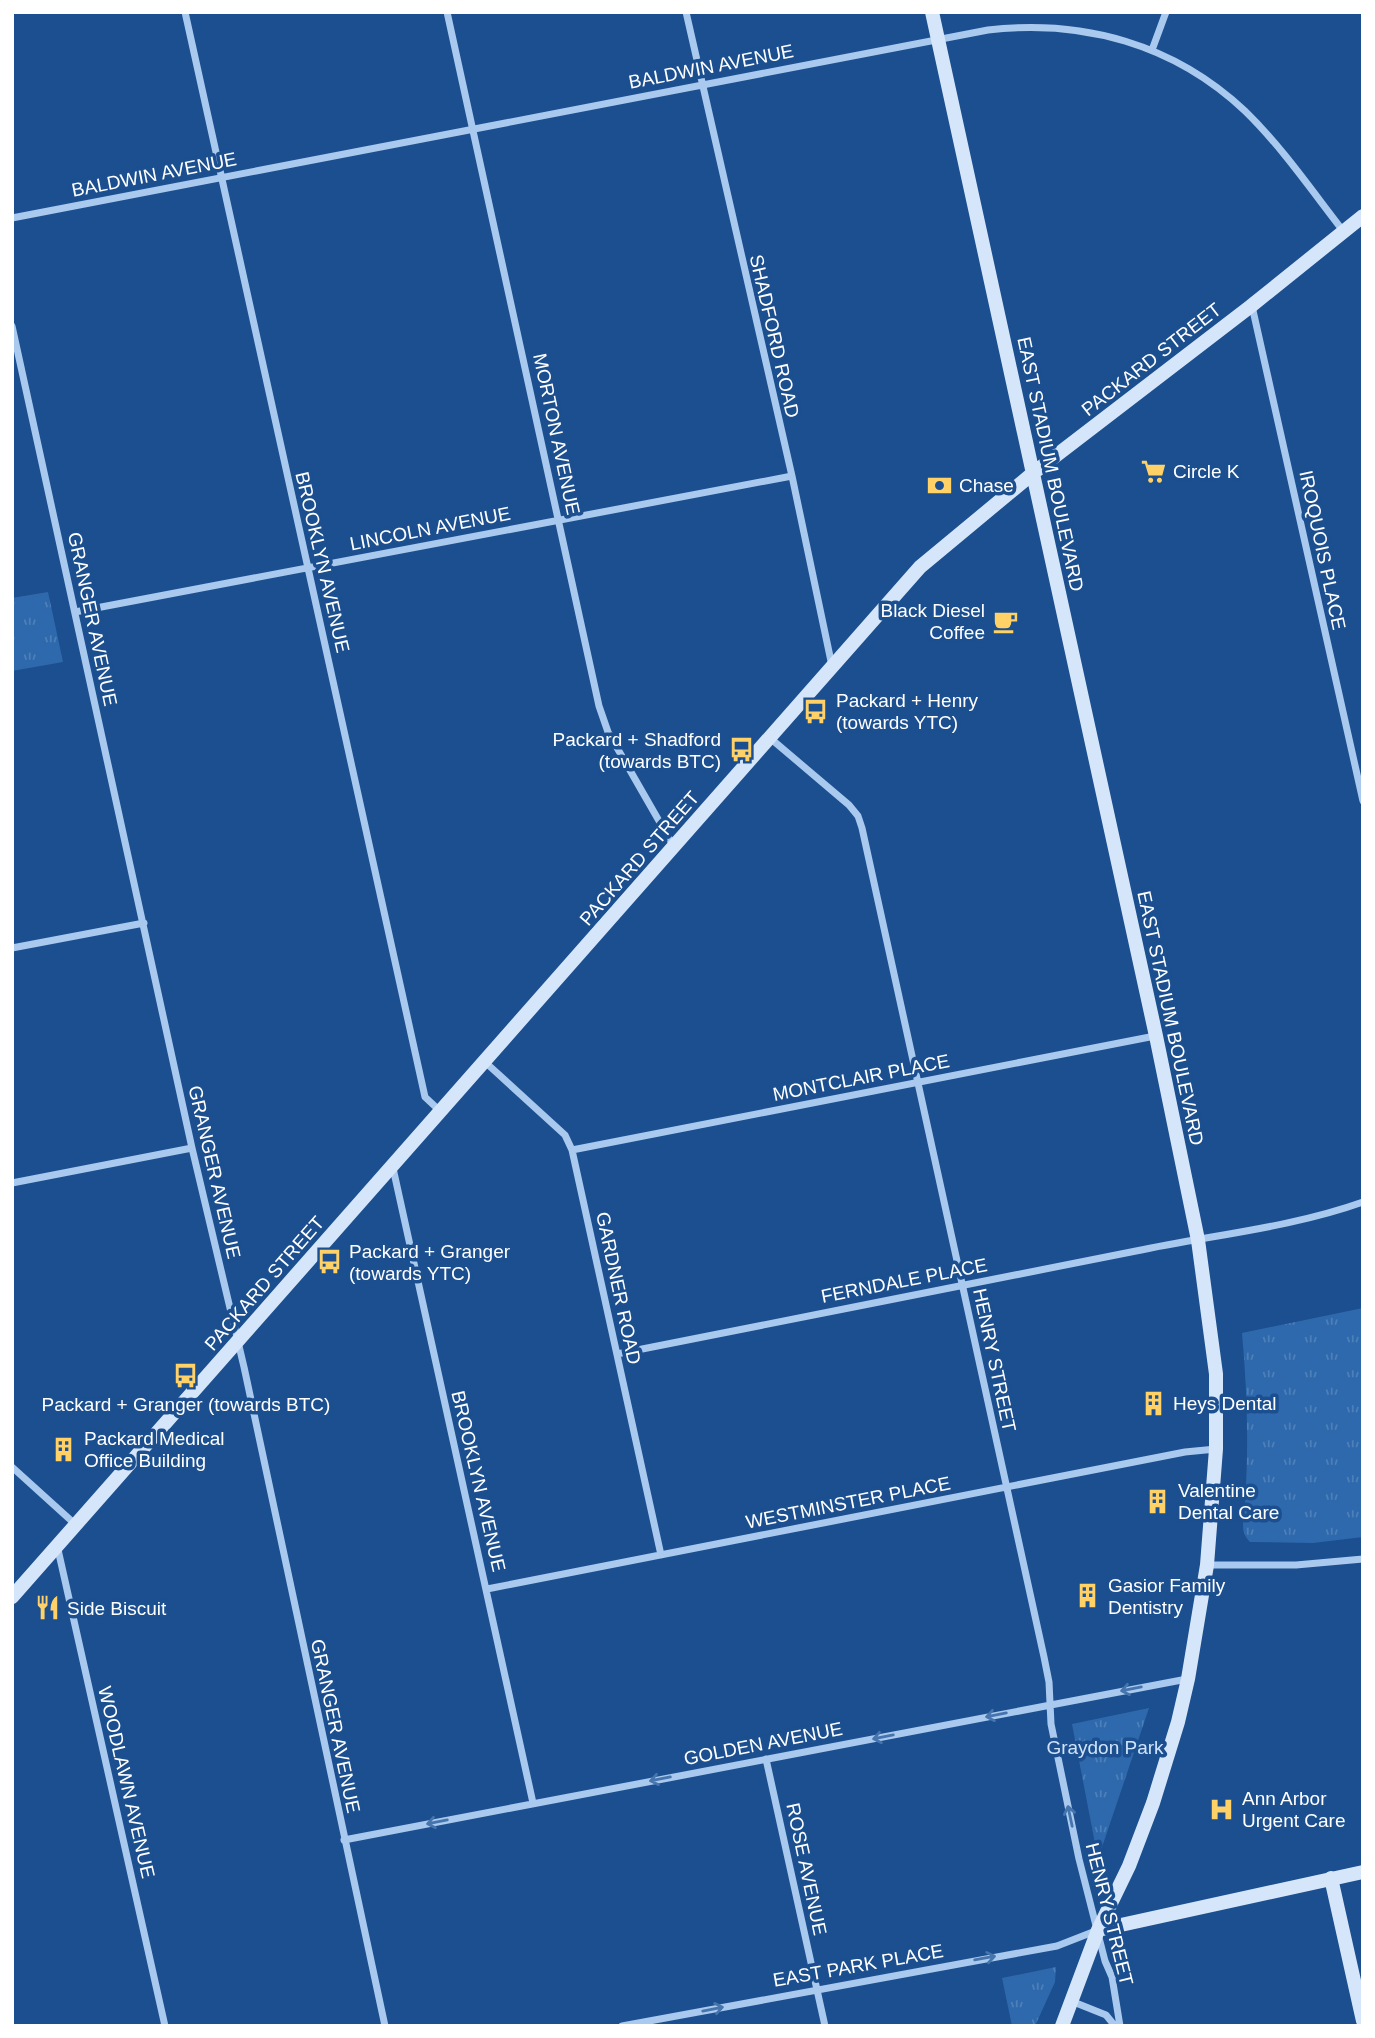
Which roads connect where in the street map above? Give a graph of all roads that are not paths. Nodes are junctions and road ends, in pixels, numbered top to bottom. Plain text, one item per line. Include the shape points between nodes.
1 (185, 12) edge
2 (447, 12) edge
3 (686, 12) edge
4 (932, 12) edge
5 (1166, 12) edge
6 (938, 40) junction
7 (1152, 50) junction
8 (701, 83) junction
9 (473, 129) junction
10 (220, 177) junction
11 (1363, 216) edge
12 (12, 218) edge
13 (1343, 232) junction
14 (1251, 306) junction
15 (12, 326) edge
16 (1032, 474) junction
17 (792, 476) junction
18 (559, 519) junction
19 (309, 567) junction
20 (75, 612) junction
21 (832, 666) junction
22 (770, 738) junction
23 (1363, 801) edge
24 (674, 847) junction
25 (144, 923) junction
26 (12, 948) edge
27 (1156, 1035) junction
28 (485, 1062) junction
29 (917, 1082) junction
30 (441, 1112) junction
31 (192, 1148) junction
32 (572, 1150) junction
33 (392, 1166) junction
34 (12, 1183) edge
35 (1363, 1202) edge
36 (1198, 1240) junction
37 (963, 1284) junction
38 (238, 1341) junction
39 (617, 1354) junction
40 (1216, 1449) junction
41 (12, 1467) edge
42 (1006, 1486) junction
43 (75, 1524) junction
44 (57, 1545) junction
45 (661, 1555) junction
46 (1363, 1559) edge
47 (1207, 1565) junction
48 (487, 1590) junction
49 (12, 1597) edge
50 (1188, 1679) junction
51 (1050, 1704) junction
52 (766, 1759) junction
53 (533, 1803) junction
54 (344, 1840) junction
55 (1363, 1872) edge
56 (1331, 1878) junction
57 (1098, 1930) junction
58 (817, 1989) junction
59 (1071, 2001) junction
60 (1363, 2021) edge
61 (165, 2026) edge
62 (386, 2026) edge
63 (622, 2026) edge
64 (825, 2026) edge
65 (1062, 2026) edge
66 (1117, 2026) edge

1 - 10 street, BROOKLYN AVENUE
2 - 9 street, MORTON AVENUE
3 - 8 street, SHADFORD ROAD
4 - 6 main road, EAST STADIUM BOULEVARD
5 - 7 street
6 - 7 street, BALDWIN AVENUE via 1011,27 1072,28
6 - 8 street, BALDWIN AVENUE
6 - 16 main road, EAST STADIUM BOULEVARD
7 - 13 street, BALDWIN AVENUE via 1212,83 1245,112
8 - 9 street, BALDWIN AVENUE
8 - 17 street, SHADFORD ROAD
9 - 10 street, BALDWIN AVENUE
9 - 18 street, MORTON AVENUE
10 - 12 street, BALDWIN AVENUE
10 - 19 street, BROOKLYN AVENUE
11 - 13 main road, PACKARD STREET
13 - 14 main road, PACKARD STREET
14 - 16 main road, PACKARD STREET
14 - 23 street, IROQUOIS PLACE
15 - 20 street, GRANGER AVENUE
16 - 21 main road, PACKARD STREET via 920,568
16 - 27 main road, EAST STADIUM BOULEVARD
17 - 18 street, LINCOLN AVENUE
17 - 21 street, SHADFORD ROAD
18 - 19 street, LINCOLN AVENUE
18 - 24 street, MORTON AVENUE via 608,732
19 - 20 street, LINCOLN AVENUE
19 - 30 street, BROOKLYN AVENUE via 425,1097
20 - 25 street, GRANGER AVENUE
21 - 22 main road, PACKARD STREET
22 - 24 main road, PACKARD STREET
22 - 29 street, HENRY STREET via 858,816
24 - 28 main road, PACKARD STREET
25 - 26 street
25 - 31 street, GRANGER AVENUE
27 - 29 street, MONTCLAIR PLACE
27 - 36 main road, EAST STADIUM BOULEVARD
28 - 30 main road, PACKARD STREET
28 - 32 street, GARDNER ROAD via 565,1135
29 - 32 street, MONTCLAIR PLACE
29 - 37 street, HENRY STREET
30 - 33 main road, PACKARD STREET
31 - 34 street
31 - 38 street, GRANGER AVENUE
32 - 39 street, GARDNER ROAD
33 - 38 main road, PACKARD STREET
33 - 48 street, BROOKLYN AVENUE
35 - 36 street
36 - 37 street, FERNDALE PLACE
36 - 40 main road, EAST STADIUM BOULEVARD via 1216,1374
37 - 39 street, FERNDALE PLACE
37 - 42 street, HENRY STREET
38 - 43 main road, PACKARD STREET
38 - 54 street, GRANGER AVENUE
39 - 45 street, GARDNER ROAD
40 - 42 street, WESTMINSTER PLACE
40 - 47 main road, EAST STADIUM BOULEVARD
41 - 43 street
42 - 45 street, WESTMINSTER PLACE
42 - 51 street, HENRY STREET
43 - 44 main road, PACKARD STREET
44 - 49 main road, PACKARD STREET
44 - 61 street, WOODLAWN AVENUE
45 - 48 street, WESTMINSTER PLACE
46 - 47 street
47 - 50 main road, EAST STADIUM BOULEVARD
48 - 53 street, BROOKLYN AVENUE
50 -> 51 street, GOLDEN AVENUE
50 - 57 main road, EAST STADIUM BOULEVARD via 1153,1803
51 -> 52 street, GOLDEN AVENUE
57 -> 51 street, HENRY STREET via 1079,1859
52 -> 53 street, GOLDEN AVENUE
52 - 58 street, ROSE AVENUE
53 -> 54 street, GOLDEN AVENUE
54 - 62 street, GRANGER AVENUE
55 - 56 main road
56 - 57 main road
56 - 60 main road
58 -> 57 street, EAST PARK PLACE via 1057,1946
57 - 59 main road, EAST STADIUM BOULEVARD
57 - 66 street, HENRY STREET via 1112,1977
63 -> 58 street, EAST PARK PLACE
58 - 64 street, ROSE AVENUE
59 - 65 main road, EAST STADIUM BOULEVARD
59 - 66 street, HENRY STREET via 1106,2015

